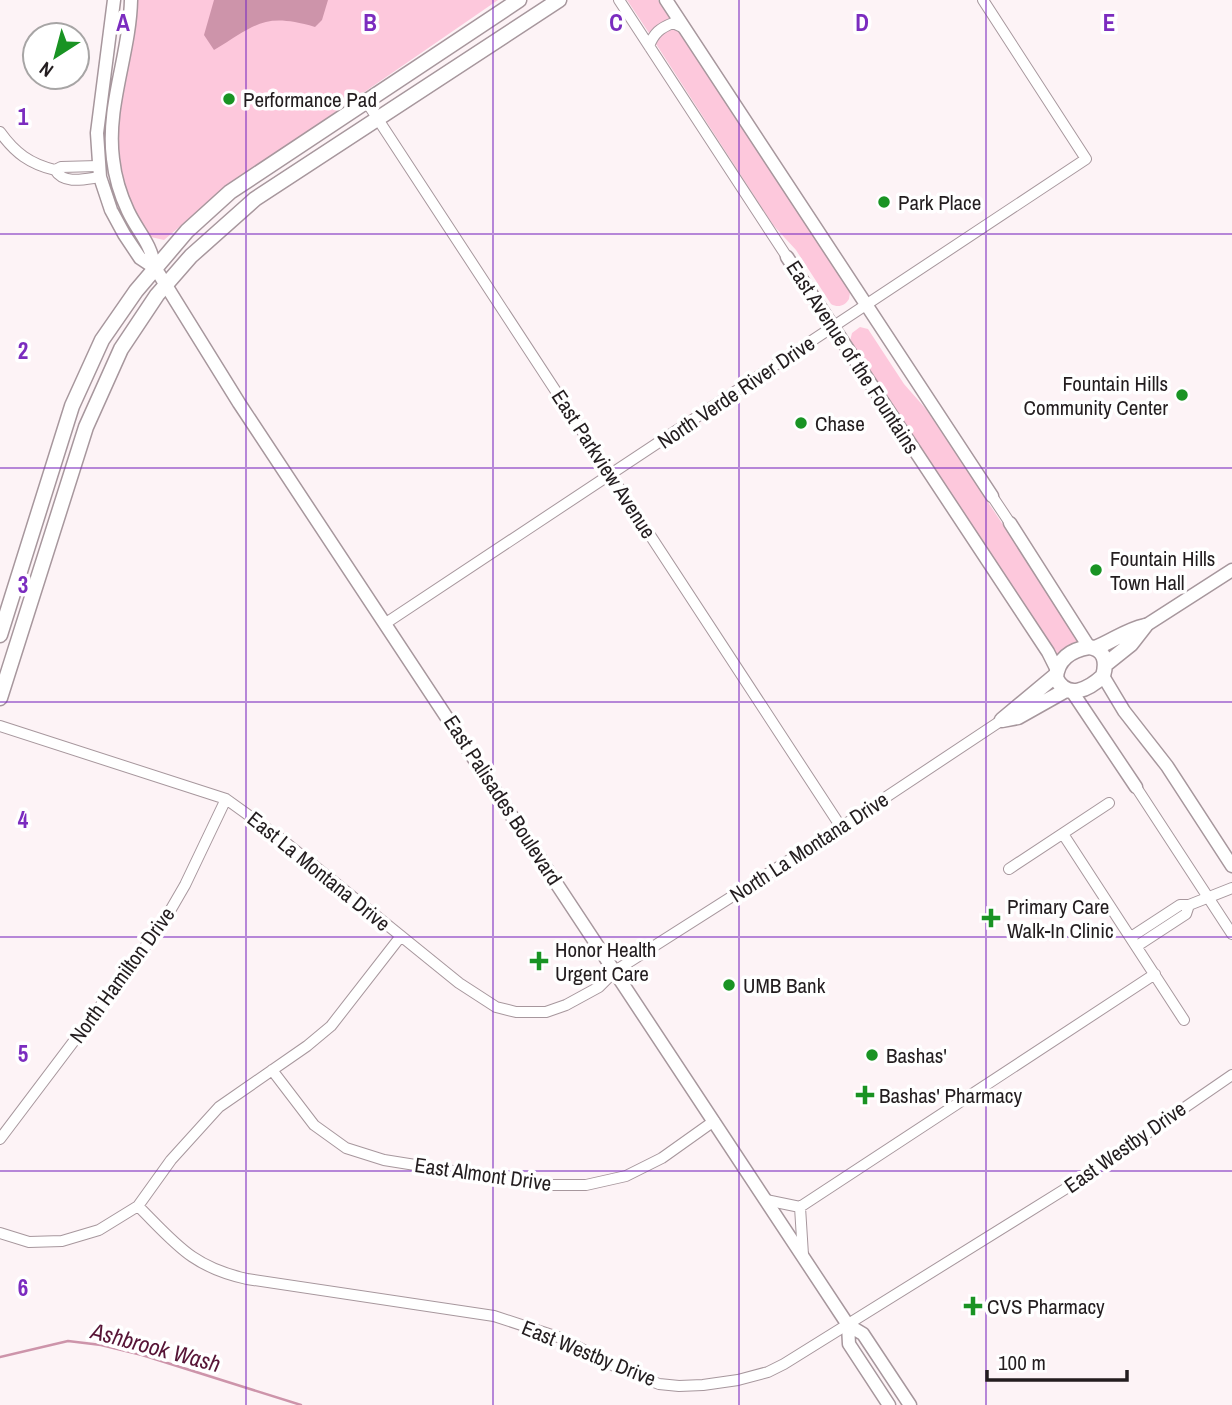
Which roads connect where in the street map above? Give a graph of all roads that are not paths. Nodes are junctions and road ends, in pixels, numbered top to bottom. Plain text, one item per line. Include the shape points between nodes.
1 (114, 0) edge
2 (131, 0) edge
3 (519, 0) edge
4 (559, 0) edge
5 (619, 0) edge
6 (666, 0) edge
7 (983, 0) edge
8 (685, 29) junction
9 (649, 46) junction
10 (366, 101) junction
11 (378, 119) junction
12 (0, 132) edge
13 (99, 172) junction
14 (787, 257) joint
15 (160, 276) junction
16 (865, 306) junction
17 (833, 327) junction
18 (611, 475) junction
19 (992, 496) joint
20 (1010, 523) joint
21 (1232, 570) edge
22 (386, 623) junction
23 (1145, 626) junction
24 (0, 635) edge
25 (1092, 647) junction
26 (1104, 670) junction
27 (1056, 671) junction
28 (1069, 692) junction
29 (0, 698) edge
30 (1002, 720) junction
31 (0, 726) edge
32 (1136, 787) joint
33 (226, 799) junction
34 (1109, 803) dead end
35 (841, 827) junction
36 (1063, 834) junction
37 (1232, 866) edge
38 (1009, 869) dead end
39 (1232, 888) edge
40 (1207, 897) junction
41 (1232, 934) edge
42 (401, 936) junction
43 (1134, 941) junction
44 (615, 971) junction
45 (1155, 974) junction
46 (1184, 1020) dead end
47 (272, 1070) junction
48 (1232, 1075) edge
49 (714, 1121) junction
50 (0, 1139) edge
51 (766, 1200) junction
52 (138, 1206) junction
53 (800, 1207) junction
54 (0, 1233) edge
55 (804, 1258) junction
56 (848, 1325) junction
57 (889, 1405) edge
58 (910, 1405) edge

1 - 13 street via 97,133
2 - 15 street via 112,148 119,190
3 - 10 main road
4 - 11 main road
5 - 9 street, East Avenue of the Fountains
6 - 8 street, East Avenue of the Fountains
7 - 16 street, North Verde River Drive via 1086,159
8 - 9 street via 673,23 663,27
8 - 16 street, East Avenue of the Fountains
9 - 14 street, East Avenue of the Fountains
10 - 11 street, East Parkview Avenue
10 - 15 main road via 230,192 187,230
11 - 15 main road via 255,199
11 - 18 street, East Parkview Avenue
12 - 13 street via 23,158 40,167
13 - 15 street via 124,234
14 - 17 street, East Avenue of the Fountains
15 - 22 street, East Palisades Boulevard
15 - 24 main road via 124,307 85,373
15 - 29 main road via 86,427
16 - 17 street, North Verde River Drive
16 - 19 street, East Avenue of the Fountains
17 - 18 street, North Verde River Drive
17 - 27 street, East Avenue of the Fountains via 1048,652
18 - 22 street, North Verde River Drive
18 - 35 street, East Parkview Avenue
19 - 20 street, East Avenue of the Fountains
20 - 25 street, East Avenue of the Fountains
21 - 23 street
22 - 44 street, East Palisades Boulevard
23 - 25 main road
23 - 26 main road
25 - 26 main road via 1102,654
25 - 27 main road via 1068,654
26 - 28 main road via 1093,685
26 - 37 street via 1124,711 1167,766
27 - 28 main road via 1059,685
27 - 30 main road, North La Montana Drive
28 - 30 main road, North La Montana Drive
28 - 32 street
30 - 35 street, North La Montana Drive
31 - 33 street, East La Montana Drive
32 - 40 street
33 - 42 street, East La Montana Drive
33 - 50 street, North Hamilton Drive via 163,923
34 - 36 street
35 - 44 street, North La Montana Drive
36 - 38 street
36 - 43 street
39 - 40 street
40 - 41 street
40 - 43 street via 1180,905 1164,922
42 - 44 street, East La Montana Drive via 481,999 516,1012 546,1012 566,1005 599,987
42 - 47 street via 331,1026
43 - 45 street
44 - 49 street, East Palisades Boulevard
45 - 46 street
45 - 53 street
47 - 49 street, East Almont Drive via 314,1125 345,1148 384,1160 541,1185 586,1185 626,1176 662,1158
47 - 52 street via 219,1107 171,1160
48 - 56 street, East Westby Drive via 1078,1181
49 - 51 street, East Palisades Boulevard
51 - 53 street
51 - 55 street, East Palisades Boulevard
52 - 54 street via 99,1230 62,1241 29,1242
52 - 56 street, East Westby Drive via 184,1252 215,1271 494,1316 561,1338 659,1384 703,1385 751,1378 784,1364
53 - 55 street
55 - 56 street, East Palisades Boulevard
56 - 57 street, East Palisades Boulevard via 849,1344
56 - 58 street, East Palisades Boulevard via 863,1334

